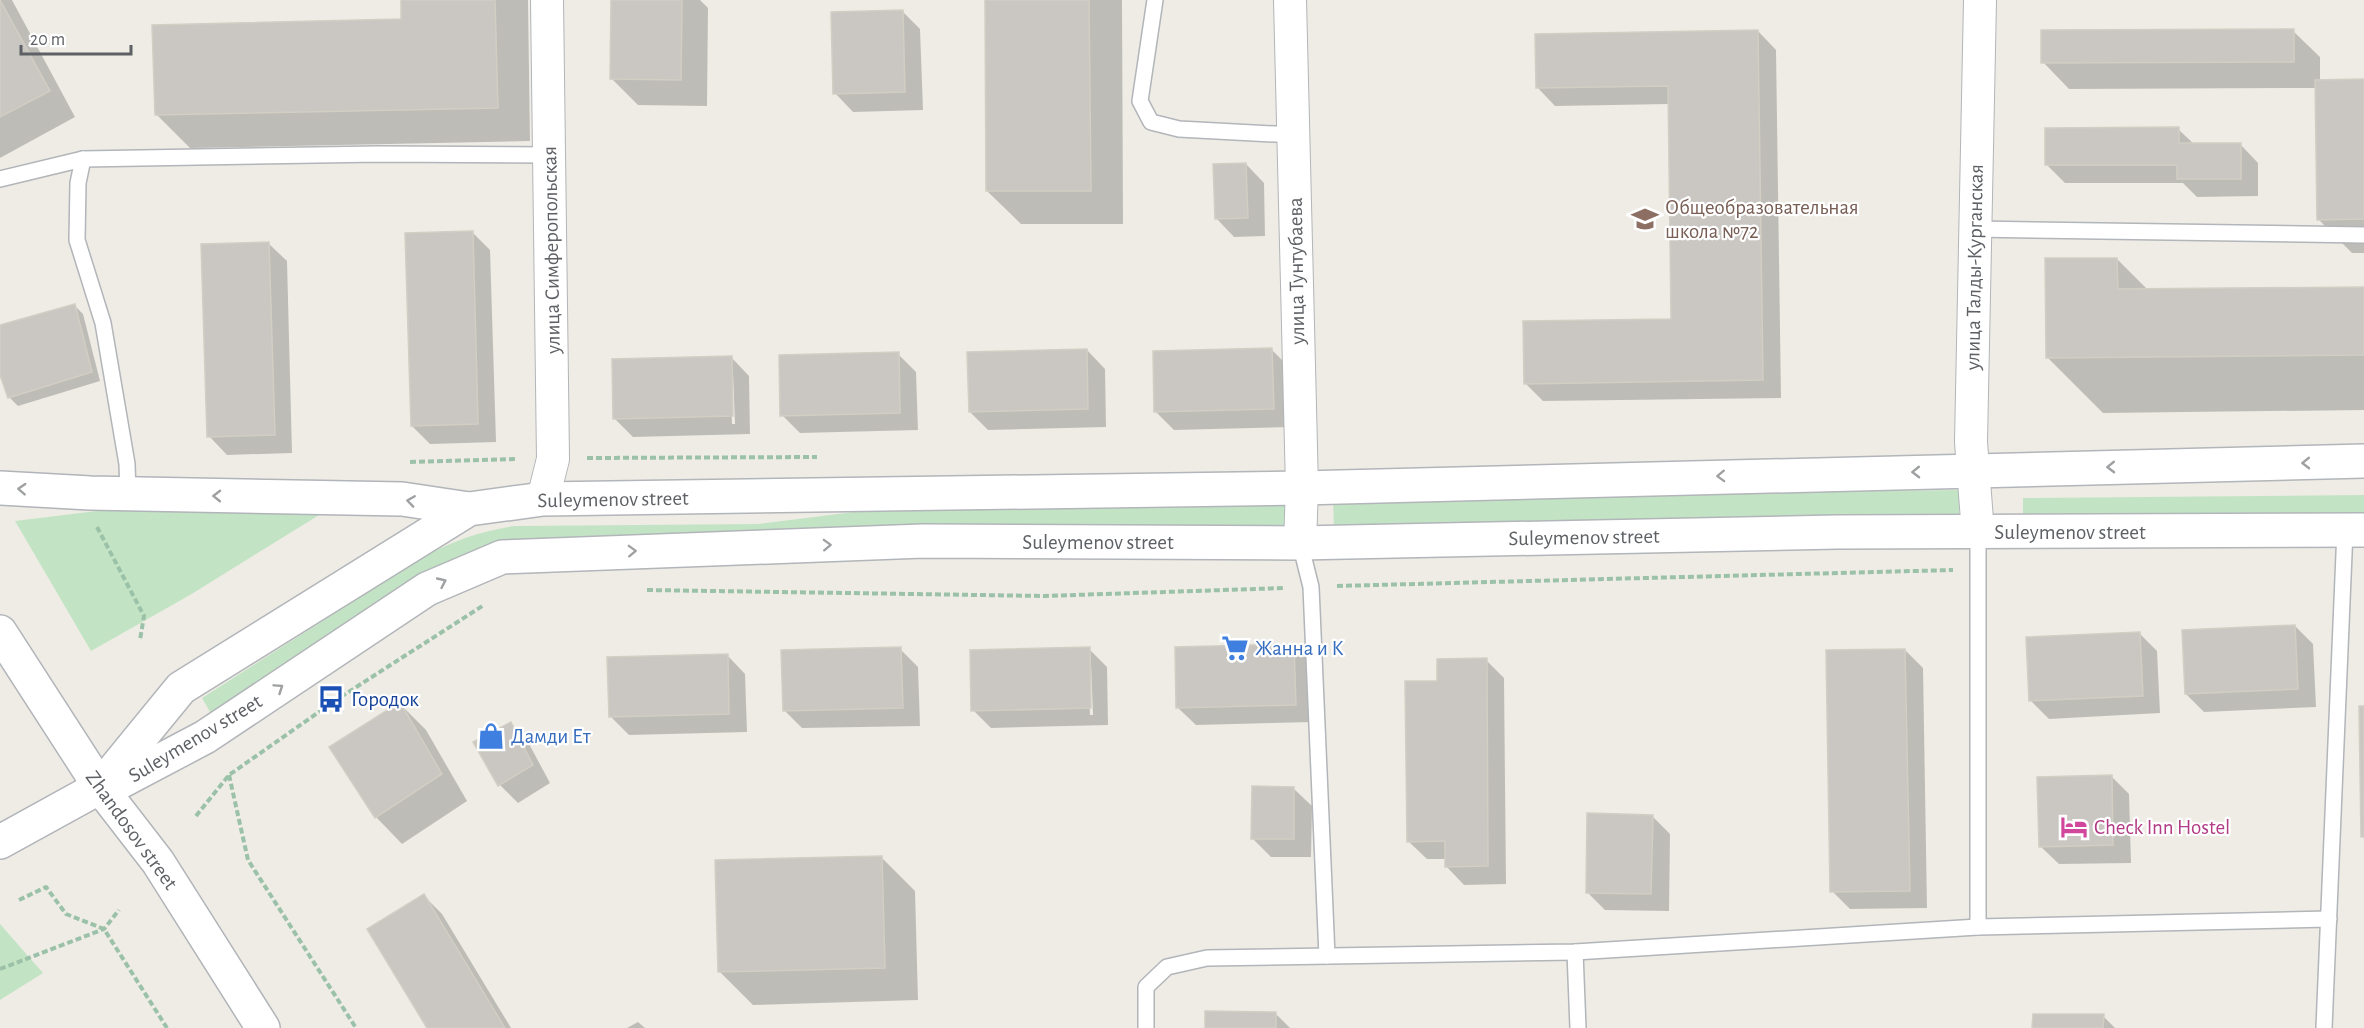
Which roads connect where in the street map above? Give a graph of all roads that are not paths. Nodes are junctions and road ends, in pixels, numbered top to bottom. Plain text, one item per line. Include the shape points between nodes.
1 (547, 0) edge
2 (1155, 0) edge
3 (1290, 0) edge
4 (1980, 0) edge
5 (1293, 135) junction
6 (550, 155) junction
7 (82, 159) junction
8 (0, 179) edge
9 (1975, 229) junction
10 (2364, 235) edge
11 (2364, 461) edge
12 (1974, 471) junction
13 (0, 488) edge
14 (1302, 488) junction
15 (128, 494) junction
16 (543, 499) junction
17 (469, 509) junction
18 (2355, 530) edge
19 (1978, 533) junction
20 (1300, 543) junction
21 (0, 632) edge
22 (100, 788) junction
23 (0, 842) edge
24 (2329, 919) junction
25 (1978, 927) junction
26 (1575, 952) junction
27 (1327, 956) junction
28 (263, 1028) edge
29 (1146, 1028) edge
30 (1578, 1028) edge
31 (2324, 1028) edge

1 - 6 street, улица Симферопольская
2 - 5 lane via 1140,100 1151,122 1179,129
3 - 5 street, улица Тунтубаева
4 - 9 street, улица Талды-Курганская
5 - 14 street, улица Тунтубаева
6 - 7 lane
6 - 16 street, улица Симферопольская via 553,459
7 - 8 lane
7 - 15 lane via 77,240 103,323 127,464
9 - 10 lane
9 - 12 street, улица Талды-Курганская via 1971,442
11 -> 12 street, Suleymenov street
12 -> 14 street, Suleymenov street
12 - 19 street, улица Талды-Курганская
15 -> 13 street
14 - 16 street, Suleymenov street
14 - 20 street, улица Тунтубаева
17 -> 15 street via 402,499
16 - 17 street, Suleymenov street
17 - 22 street, Suleymenov street via 181,688
18 - 19 street, Suleymenov street
18 - 24 lane
19 - 20 street, Suleymenov street via 1837,532
19 - 25 lane
22 -> 20 street, Suleymenov street via 118,783 205,737 427,589 502,557 923,541
20 - 27 lane via 1311,587
21 - 22 street, Zhandosov street
22 - 23 street
22 - 28 street, Zhandosov street via 158,862
24 - 25 lane
24 - 31 lane
25 - 26 lane
26 - 27 lane
26 - 30 lane
27 - 29 lane via 1207,958 1167,967 1146,987

